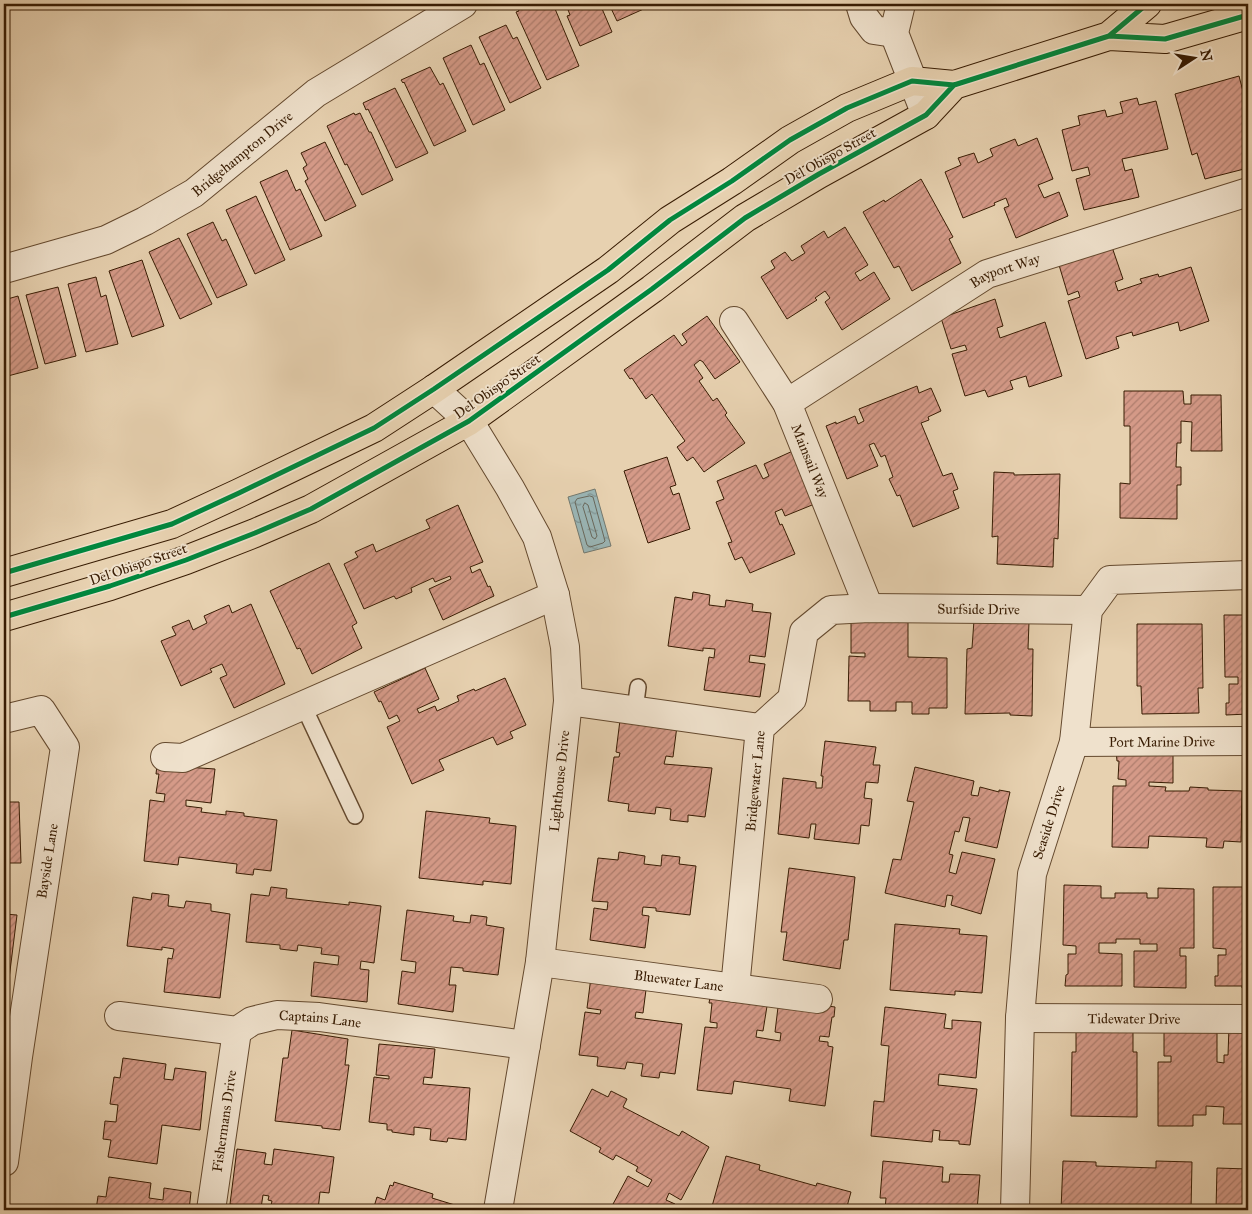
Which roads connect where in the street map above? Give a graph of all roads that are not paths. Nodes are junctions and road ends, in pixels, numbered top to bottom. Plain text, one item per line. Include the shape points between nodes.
1 (463, 4) edge
2 (860, 4) edge
3 (901, 4) edge
4 (1147, 4) edge
5 (1248, 15) edge
6 (894, 32) junction
7 (1109, 36) junction
8 (912, 81) junction
9 (954, 85) junction
10 (926, 116) junction
11 (1248, 192) edge
12 (4, 269) edge
13 (734, 321) dead end
14 (434, 389) junction
15 (787, 403) junction
16 (469, 421) junction
17 (4, 573) edge
18 (1248, 574) edge
19 (555, 594) junction
20 (869, 608) junction
21 (1088, 610) junction
22 (4, 617) edge
23 (568, 701) junction
24 (303, 705) junction
25 (4, 719) edge
26 (760, 728) junction
27 (1248, 741) edge
28 (1074, 742) junction
29 (165, 757) dead end
30 (355, 816) dead end
31 (540, 962) junction
32 (735, 988) junction
33 (818, 999) dead end
34 (119, 1016) dead end
35 (1020, 1018) junction
36 (1248, 1019) edge
37 (237, 1031) junction
38 (526, 1045) junction
39 (4, 1162) edge
40 (502, 1209) edge
41 (211, 1210) edge
42 (1015, 1210) edge

1 - 12 street, Bridgehampton Drive via 316,93 194,193 106,240
2 - 6 street via 864,18 874,30
3 - 6 street
4 - 7 main road, Del Obispo Street
5 - 7 main road, Del Obispo Street via 1165,40
6 - 8 street
7 - 9 main road, Del Obispo Street
8 - 9 main road, Del Obispo Street
8 - 10 street
8 - 14 main road, Del Obispo Street via 847,108 790,140 670,220 608,270
9 - 10 main road, Del Obispo Street
10 - 16 main road, Del Obispo Street via 745,218
11 - 15 street, Bayport Way via 987,274
13 - 15 street, Mainsail Way
14 - 16 street, Lighthouse Drive
14 - 17 main road, Del Obispo Street via 374,428 172,524
15 - 20 street, Mainsail Way
16 - 19 street, Lighthouse Drive via 537,537
16 - 22 main road, Del Obispo Street via 310,509 255,533 110,586
18 - 21 street via 1110,580
19 - 23 street, Lighthouse Drive via 565,647
19 - 24 street
20 - 21 street, Surfside Drive
20 - 26 street, Bridgewater Lane via 831,610 804,632 792,699
21 - 28 street, Seaside Drive
23 - 26 street via 637,699
23 - 31 street, Lighthouse Drive
24 - 29 street via 183,758
24 - 30 lane
25 - 39 street, Bayside Lane via 41,710 65,747
26 - 32 street, Bridgewater Lane
27 - 28 street, Port Marine Drive
28 - 35 street, Seaside Drive via 1032,874
31 - 32 street, Bluewater Lane
31 - 38 street, Lighthouse Drive
32 - 33 street, Bluewater Lane
34 - 37 street
35 - 36 street, Tidewater Drive
35 - 42 street, Seaside Drive
37 - 38 street, Captains Lane via 252,1021 277,1015 319,1017
37 - 41 street, Fishermans Drive
38 - 40 street, Lighthouse Drive

